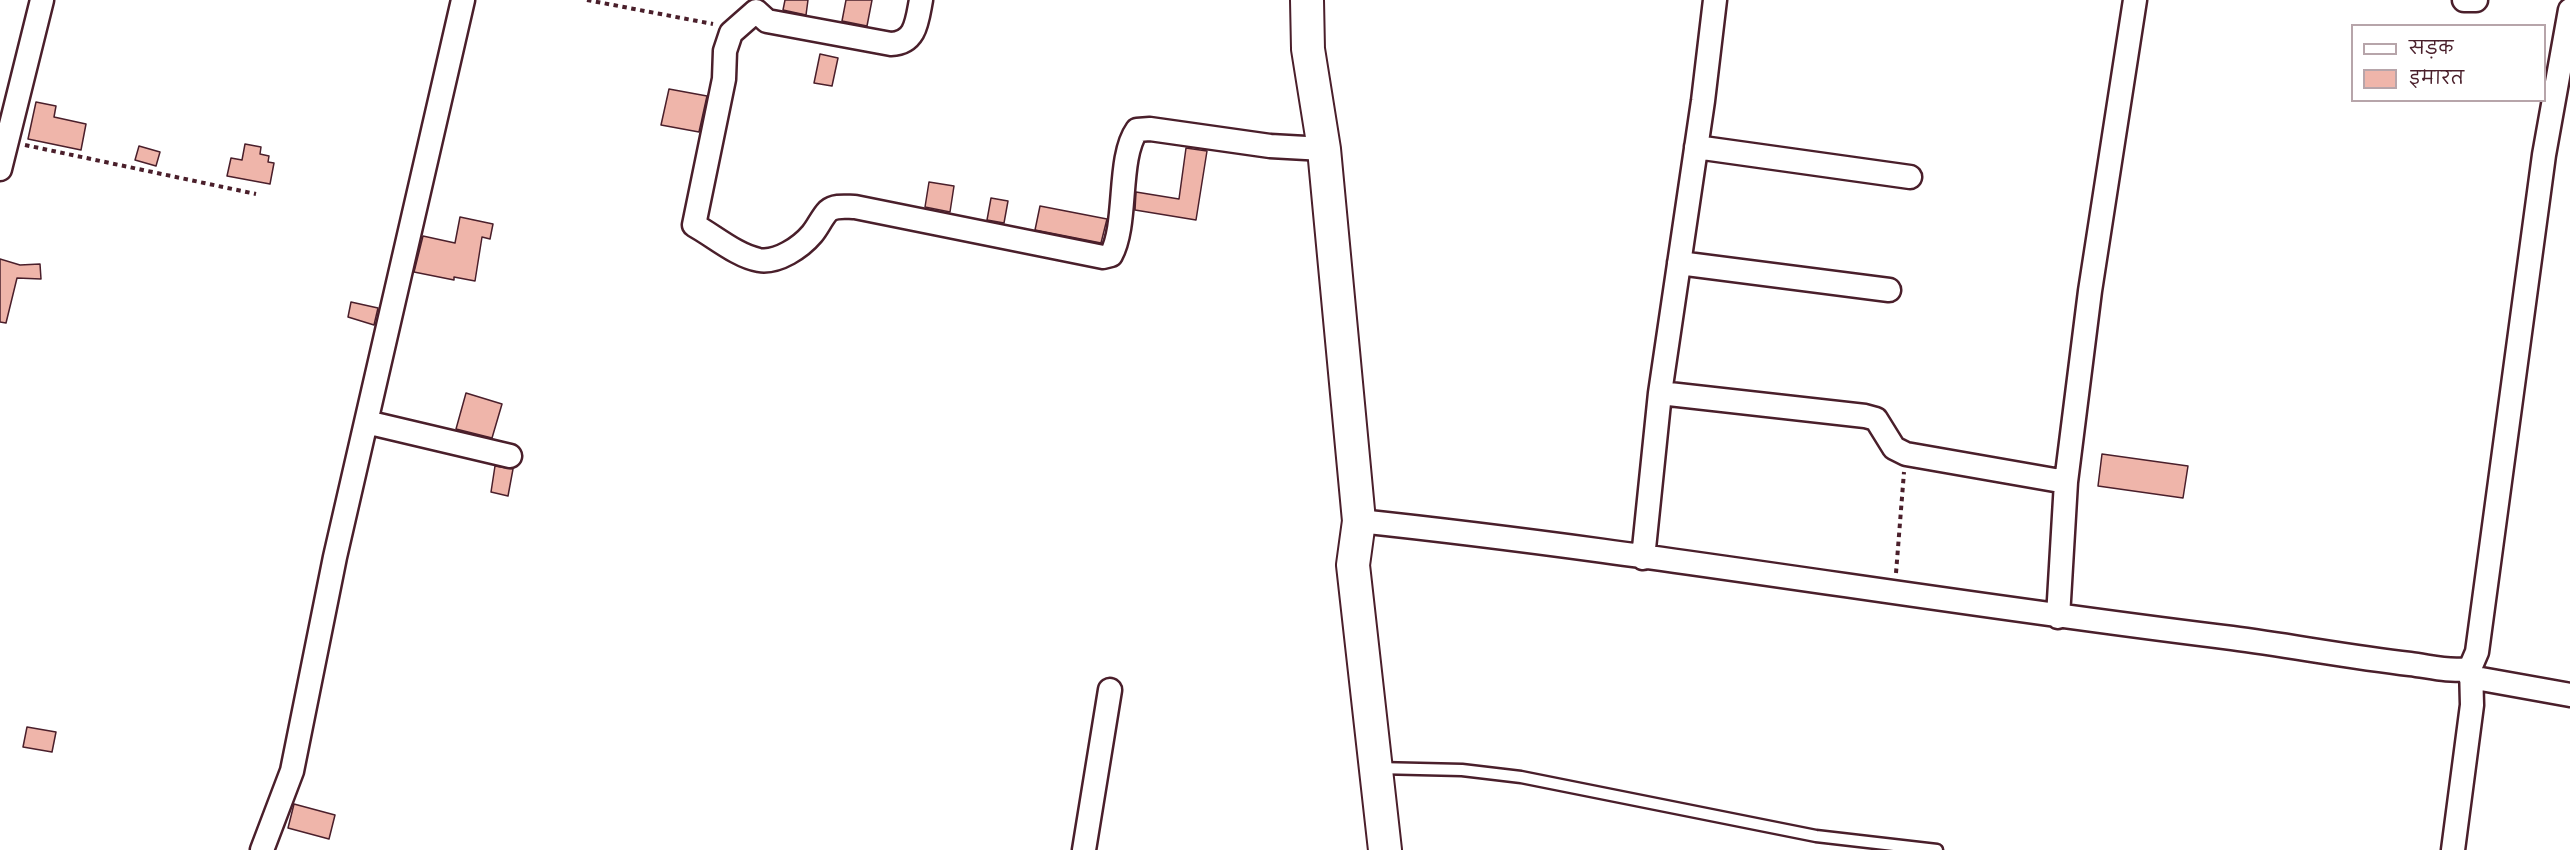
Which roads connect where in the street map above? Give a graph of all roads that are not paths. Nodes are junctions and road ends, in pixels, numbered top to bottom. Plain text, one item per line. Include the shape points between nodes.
1 (42, 0) edge
2 (463, 0) edge
3 (921, 0) edge
4 (1307, 0) edge
5 (1715, 0) edge
6 (2135, 0) edge
7 (2464, 0) edge
8 (2476, 0) edge
9 (756, 6) edge
10 (2570, 10) edge
11 (1696, 147) junction
12 (1324, 149) junction
13 (0, 169) edge
14 (1910, 177) dead end
15 (1679, 262) junction
16 (1889, 290) dead end
17 (1660, 393) junction
18 (366, 422) junction
19 (510, 456) dead end
20 (2066, 482) junction
21 (1359, 520) junction
22 (1643, 558) junction
23 (2058, 617) junction
24 (2470, 671) junction
25 (1110, 690) dead end
26 (2570, 695) edge
27 (1377, 768) junction
28 (262, 850) edge
29 (1084, 850) edge
30 (1385, 850) edge
31 (1937, 850) edge
32 (2453, 850) edge

1 - 13 street
2 - 18 street
3 - 9 street via 914,32 903,44 766,21
4 - 12 street via 1308,50
5 - 11 street
6 - 20 street via 2090,291
7 - 8 street
9 - 12 street via 731,33 725,51 724,80 694,225 741,253 761,260 797,247 829,210 840,206 1103,257 1111,255 1116,246 1122,193 1137,130
10 - 24 street via 2541,178 2481,627
11 - 14 street
11 - 15 street
12 - 21 street
15 - 16 street
15 - 17 street
17 - 20 street via 1865,416 1876,419 1894,448 1906,454
17 - 22 street
18 - 19 street
18 - 28 street via 292,771
20 - 23 street
21 - 22 street
21 - 27 street via 1353,565
22 - 23 street
23 - 24 street
24 - 26 street
24 - 32 street via 2472,705
25 - 29 street
27 - 30 street
27 - 31 lane via 1462,770 1521,777 1816,836

